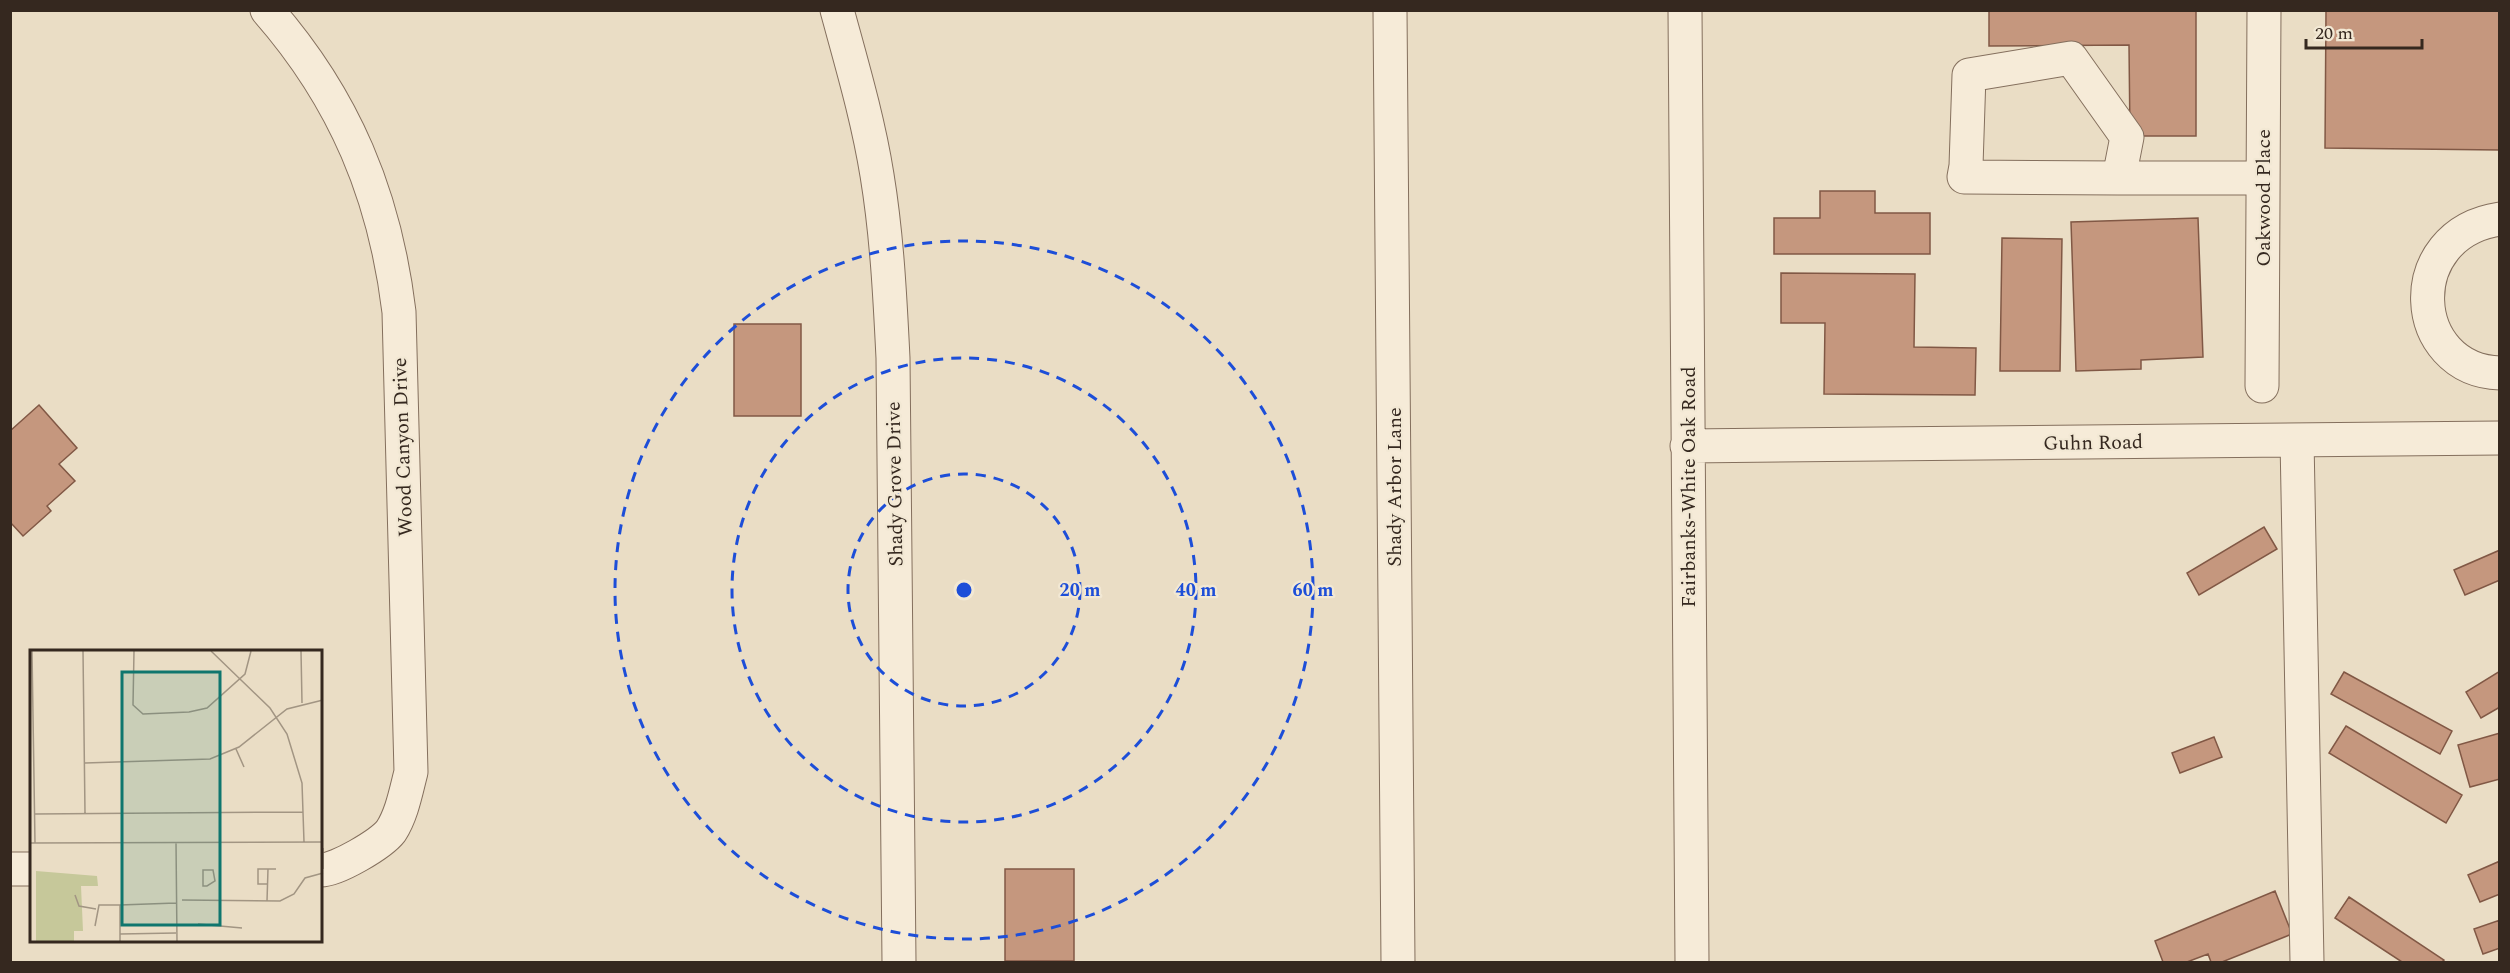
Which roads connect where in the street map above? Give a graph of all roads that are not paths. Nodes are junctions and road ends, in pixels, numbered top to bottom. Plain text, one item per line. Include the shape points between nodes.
1 (267, 10) edge
2 (837, 10) edge
3 (1390, 10) edge
4 (1685, 10) edge
5 (2264, 10) edge
6 (2119, 178) junction
7 (2263, 178) junction
8 (2499, 219) edge
9 (2499, 373) edge
10 (2262, 386) dead end
11 (2499, 438) edge
12 (2297, 440) junction
13 (1688, 446) junction
14 (30, 868) edge
15 (10, 869) edge
16 (322, 870) edge
17 (899, 963) edge
18 (1398, 963) edge
19 (1692, 963) edge
20 (2307, 963) edge

1 - 16 street, Wood Canyon Drive via 304,56 352,137 384,224 399,312 411,772 401,810 390,832 359,855
2 - 17 street, Shady Grove Drive via 862,102 888,261 893,358
3 - 18 street, Shady Arbor Lane
4 - 13 street, Fairbanks-White Oak Road
5 - 7 street, Oakwood Place
6 - 6 street via 1964,177 1969,75 2071,58 2127,137
6 - 7 street
7 - 10 street, Oakwood Place
8 - 9 street via 2467,228 2451,240 2439,254 2427,290 2433,328 2443,344 2472,367
11 - 12 street, Guhn Road
12 - 13 street, Guhn Road
12 - 20 street
13 - 19 street, Fairbanks-White Oak Road
14 - 15 street

